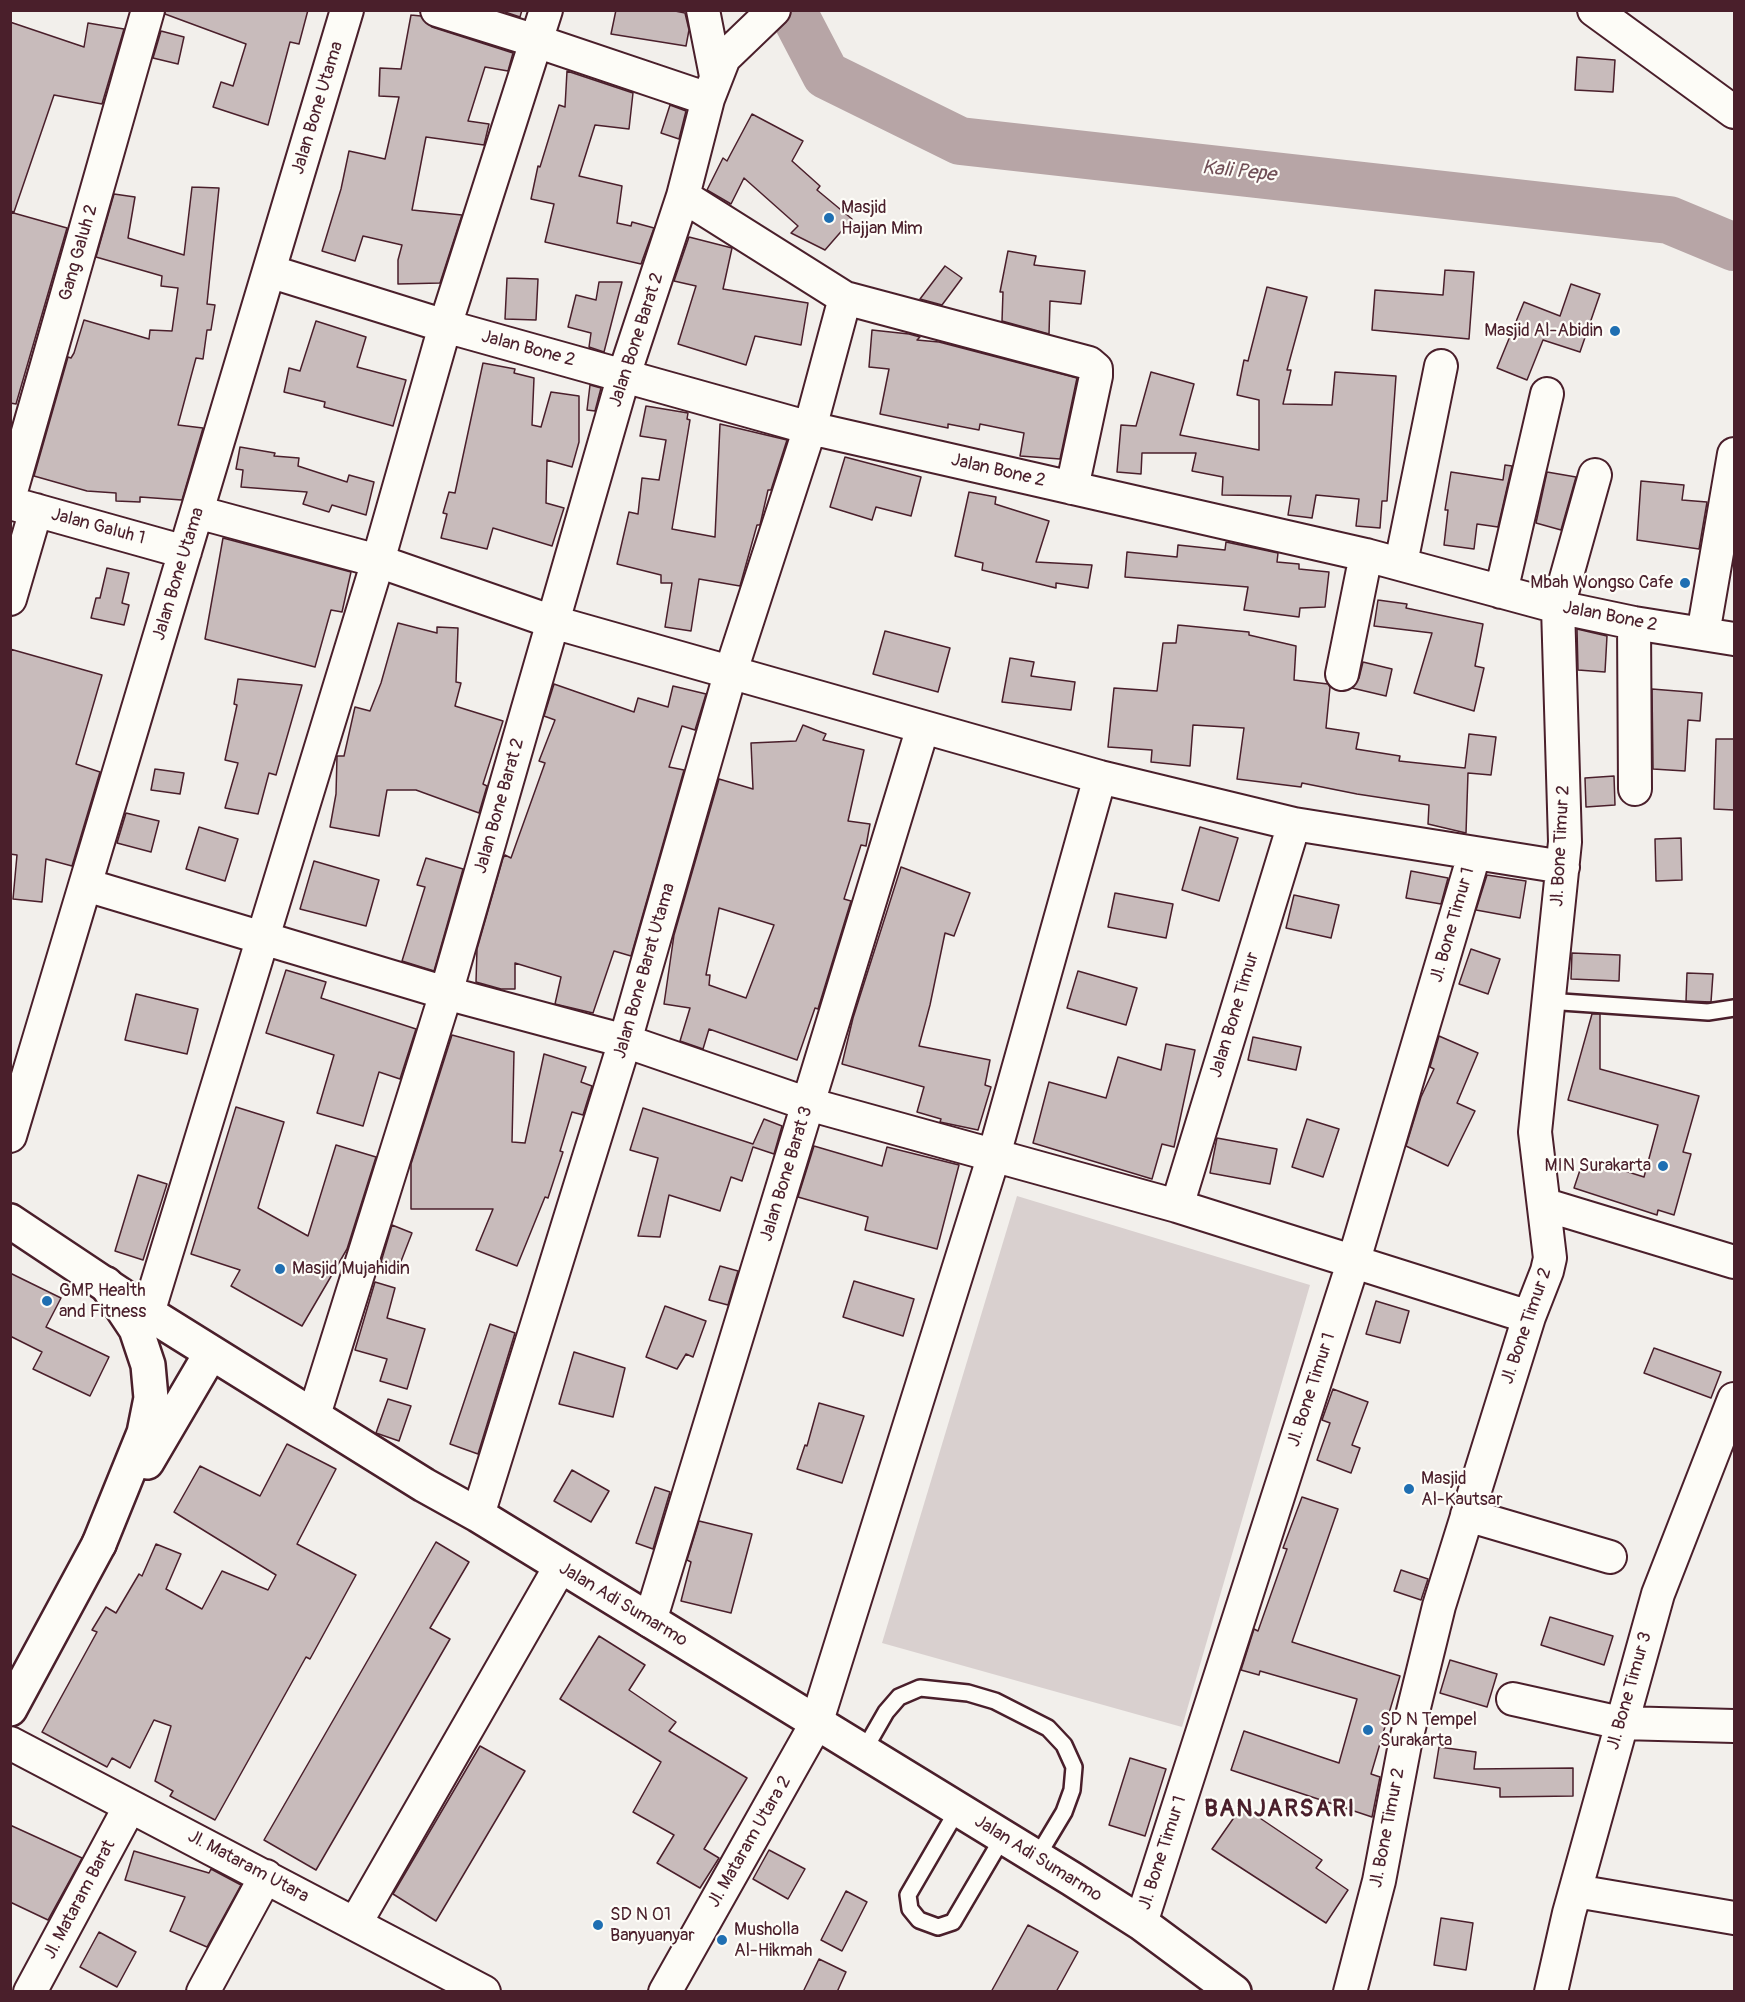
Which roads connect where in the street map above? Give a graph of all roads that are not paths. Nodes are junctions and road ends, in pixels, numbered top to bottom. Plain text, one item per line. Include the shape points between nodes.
1 (148, 10) edge
2 (347, 10) edge
3 (437, 10) edge
4 (546, 10) edge
5 (703, 10) edge
6 (774, 10) edge
7 (1594, 10) edge
8 (536, 41) junction
9 (716, 78) junction
10 (1734, 112) edge
11 (683, 196) junction
12 (269, 272) junction
13 (845, 298) junction
14 (445, 326) junction
15 (1441, 366) dead end
16 (624, 375) junction
17 (1547, 394) dead end
18 (810, 428) junction
19 (1734, 454) edge
20 (1595, 475) dead end
21 (1072, 488) junction
22 (19, 503) edge
23 (197, 512) junction
24 (185, 552) junction
25 (1366, 555) junction
26 (378, 561) junction
27 (1401, 563) junction
28 (1501, 592) junction
29 (10, 599) edge
30 (1558, 607) junction
31 (553, 622) junction
32 (1634, 623) junction
33 (1703, 634) junction
34 (1734, 639) edge
35 (731, 671) junction
36 (1342, 674) dead end
37 (923, 727) junction
38 (1100, 777) junction
39 (1635, 789) dead end
40 (1294, 824) junction
41 (1474, 855) junction
42 (1563, 867) junction
43 (86, 885) junction
44 (262, 940) junction
45 (446, 993) junction
46 (1547, 1001) junction
47 (1734, 1008) edge
48 (625, 1041) junction
49 (808, 1104) junction
50 (10, 1136) edge
51 (994, 1155) junction
52 (1546, 1205) junction
53 (1177, 1206) junction
54 (10, 1221) edge
55 (1354, 1260) junction
56 (1734, 1262) edge
57 (106, 1284) junction
58 (148, 1313) junction
59 (1528, 1317) junction
60 (211, 1353) junction
61 (1734, 1399) edge
62 (314, 1415) junction
63 (478, 1515) junction
64 (1467, 1515) junction
65 (99, 1544) junction
66 (1610, 1557) dead end
67 (560, 1567) junction
68 (650, 1621) junction
69 (1513, 1699) dead end
70 (10, 1709) edge
71 (1621, 1723) junction
72 (816, 1724) junction
73 (1734, 1726) edge
74 (10, 1743) edge
75 (863, 1752) junction
76 (129, 1808) junction
77 (958, 1809) junction
78 (1003, 1837) junction
79 (1037, 1857) junction
80 (266, 1876) junction
81 (1576, 1891) junction
82 (1734, 1918) edge
83 (1141, 1923) junction
84 (355, 1924) junction
85 (30, 1992) edge
86 (203, 1992) edge
87 (484, 1992) edge
88 (665, 1992) edge
89 (1234, 1992) edge
90 (1350, 1992) edge
91 (1551, 1992) edge

1 - 22 street, Gang Galuh 2
2 - 12 street, Jalan Bone Utama
3 - 8 street
4 - 8 street
5 - 9 street
6 - 9 street
7 - 10 street
8 - 9 street
8 - 14 street
9 - 11 street, Jalan Bone Barat 2
11 - 13 street
11 - 16 street, Jalan Bone Barat 2
12 - 14 street, Jalan Bone 2
12 - 23 street, Jalan Bone Utama
13 - 18 street, Jalan Bone Barat Utama
13 - 21 street via 1089,363 1096,369 1096,376
14 - 16 street, Jalan Bone 2
14 - 26 street
15 - 27 street
16 - 18 street, Jalan Bone 2
16 - 31 street, Jalan Bone Barat 2
17 - 28 street
18 - 21 street, Jalan Bone 2
18 - 35 street, Jalan Bone Barat Utama
19 - 33 street
20 - 30 street, Jl. Bone Timur 2
21 - 25 street, Jalan Bone 2
22 - 24 street, Jalan Galuh 1
22 - 29 street, Gang Galuh 2
23 - 24 street, Jalan Bone Utama
23 - 26 street
24 - 43 street, Jalan Bone Utama
25 - 27 street, Jalan Bone 2
25 - 36 street
26 - 31 street
26 - 44 street
27 - 28 street, Jalan Bone 2
28 - 30 street, Jalan Bone 2
30 - 32 street, Jalan Bone 2
30 - 42 street, Jl. Bone Timur 2 via 1566,807
31 - 35 street
31 - 45 street, Jalan Bone Barat 2
32 - 33 street, Jalan Bone 2
32 - 39 street
33 - 34 street, Jalan Bone 2
35 - 37 street
35 - 48 street, Jalan Bone Barat Utama
37 - 38 street
37 - 49 street, Jalan Bone Barat 3
38 - 40 street
38 - 51 street, Jl. Mataram Utara 2
40 - 41 street
40 - 53 street, Jalan Bone Timur
41 - 42 street
41 - 55 street, Jl. Bone Timur 1
42 - 46 street, Jl. Bone Timur 2
43 - 44 street
43 - 50 street, Jalan Bone Utama
44 - 45 street
44 - 58 street
45 - 48 street
45 - 62 street, Jalan Bone Barat 2
46 - 47 lane via 1708,1011
46 - 52 street, Jl. Bone Timur 2 via 1535,1132
48 - 49 street
48 - 63 street, Jalan Bone Barat Utama
49 - 51 street
49 - 68 street, Jalan Bone Barat 3
51 - 53 street
51 - 72 street, Jl. Mataram Utara 2
52 - 56 street
52 - 59 street, Jl. Bone Timur 2 via 1550,1258
53 - 55 street
54 - 57 main road, Jalan Adi Sumarmo
55 - 59 street
55 - 83 street, Jl. Bone Timur 1
57 - 58 main road, Jalan Adi Sumarmo
57 - 65 main road via 136,1329 148,1365 151,1398 144,1433
58 - 60 main road, Jalan Adi Sumarmo
59 - 64 street, Jl. Bone Timur 2
60 - 62 main road, Jalan Adi Sumarmo
60 - 65 main road
61 - 71 street, Jl. Bone Timur 3 via 1658,1594
62 - 63 main road, Jalan Adi Sumarmo
63 - 67 main road, Jalan Adi Sumarmo
64 - 66 street
64 - 90 street, Jl. Bone Timur 2 via 1439,1606 1405,1744 1379,1881
65 - 70 main road
67 - 68 main road, Jalan Adi Sumarmo
67 - 84 street
68 - 72 main road, Jalan Adi Sumarmo
69 - 71 street
71 - 73 street
71 - 81 street, Jl. Bone Timur 3
72 - 75 main road, Jalan Adi Sumarmo
72 - 88 street, Jl. Mataram Utara 2
74 - 76 street, Jl. Mataram Utara
75 - 77 main road, Jalan Adi Sumarmo
75 - 79 lane via 899,1697 920,1688 995,1701 1048,1728 1064,1745 1074,1767 1072,1790 1064,1812
76 - 80 street, Jl. Mataram Utara
76 - 85 street, Jl. Mataram Barat
77 - 78 main road, Jalan Adi Sumarmo
77 - 78 lane via 908,1895 910,1909 919,1920 938,1927 953,1922
78 - 79 main road, Jalan Adi Sumarmo
79 - 83 main road, Jalan Adi Sumarmo
80 - 84 street, Jl. Mataram Utara
80 - 86 street
81 - 82 street
81 - 91 street, Jl. Bone Timur 3
83 - 89 main road, Jalan Adi Sumarmo
84 - 87 street, Jl. Mataram Utara

